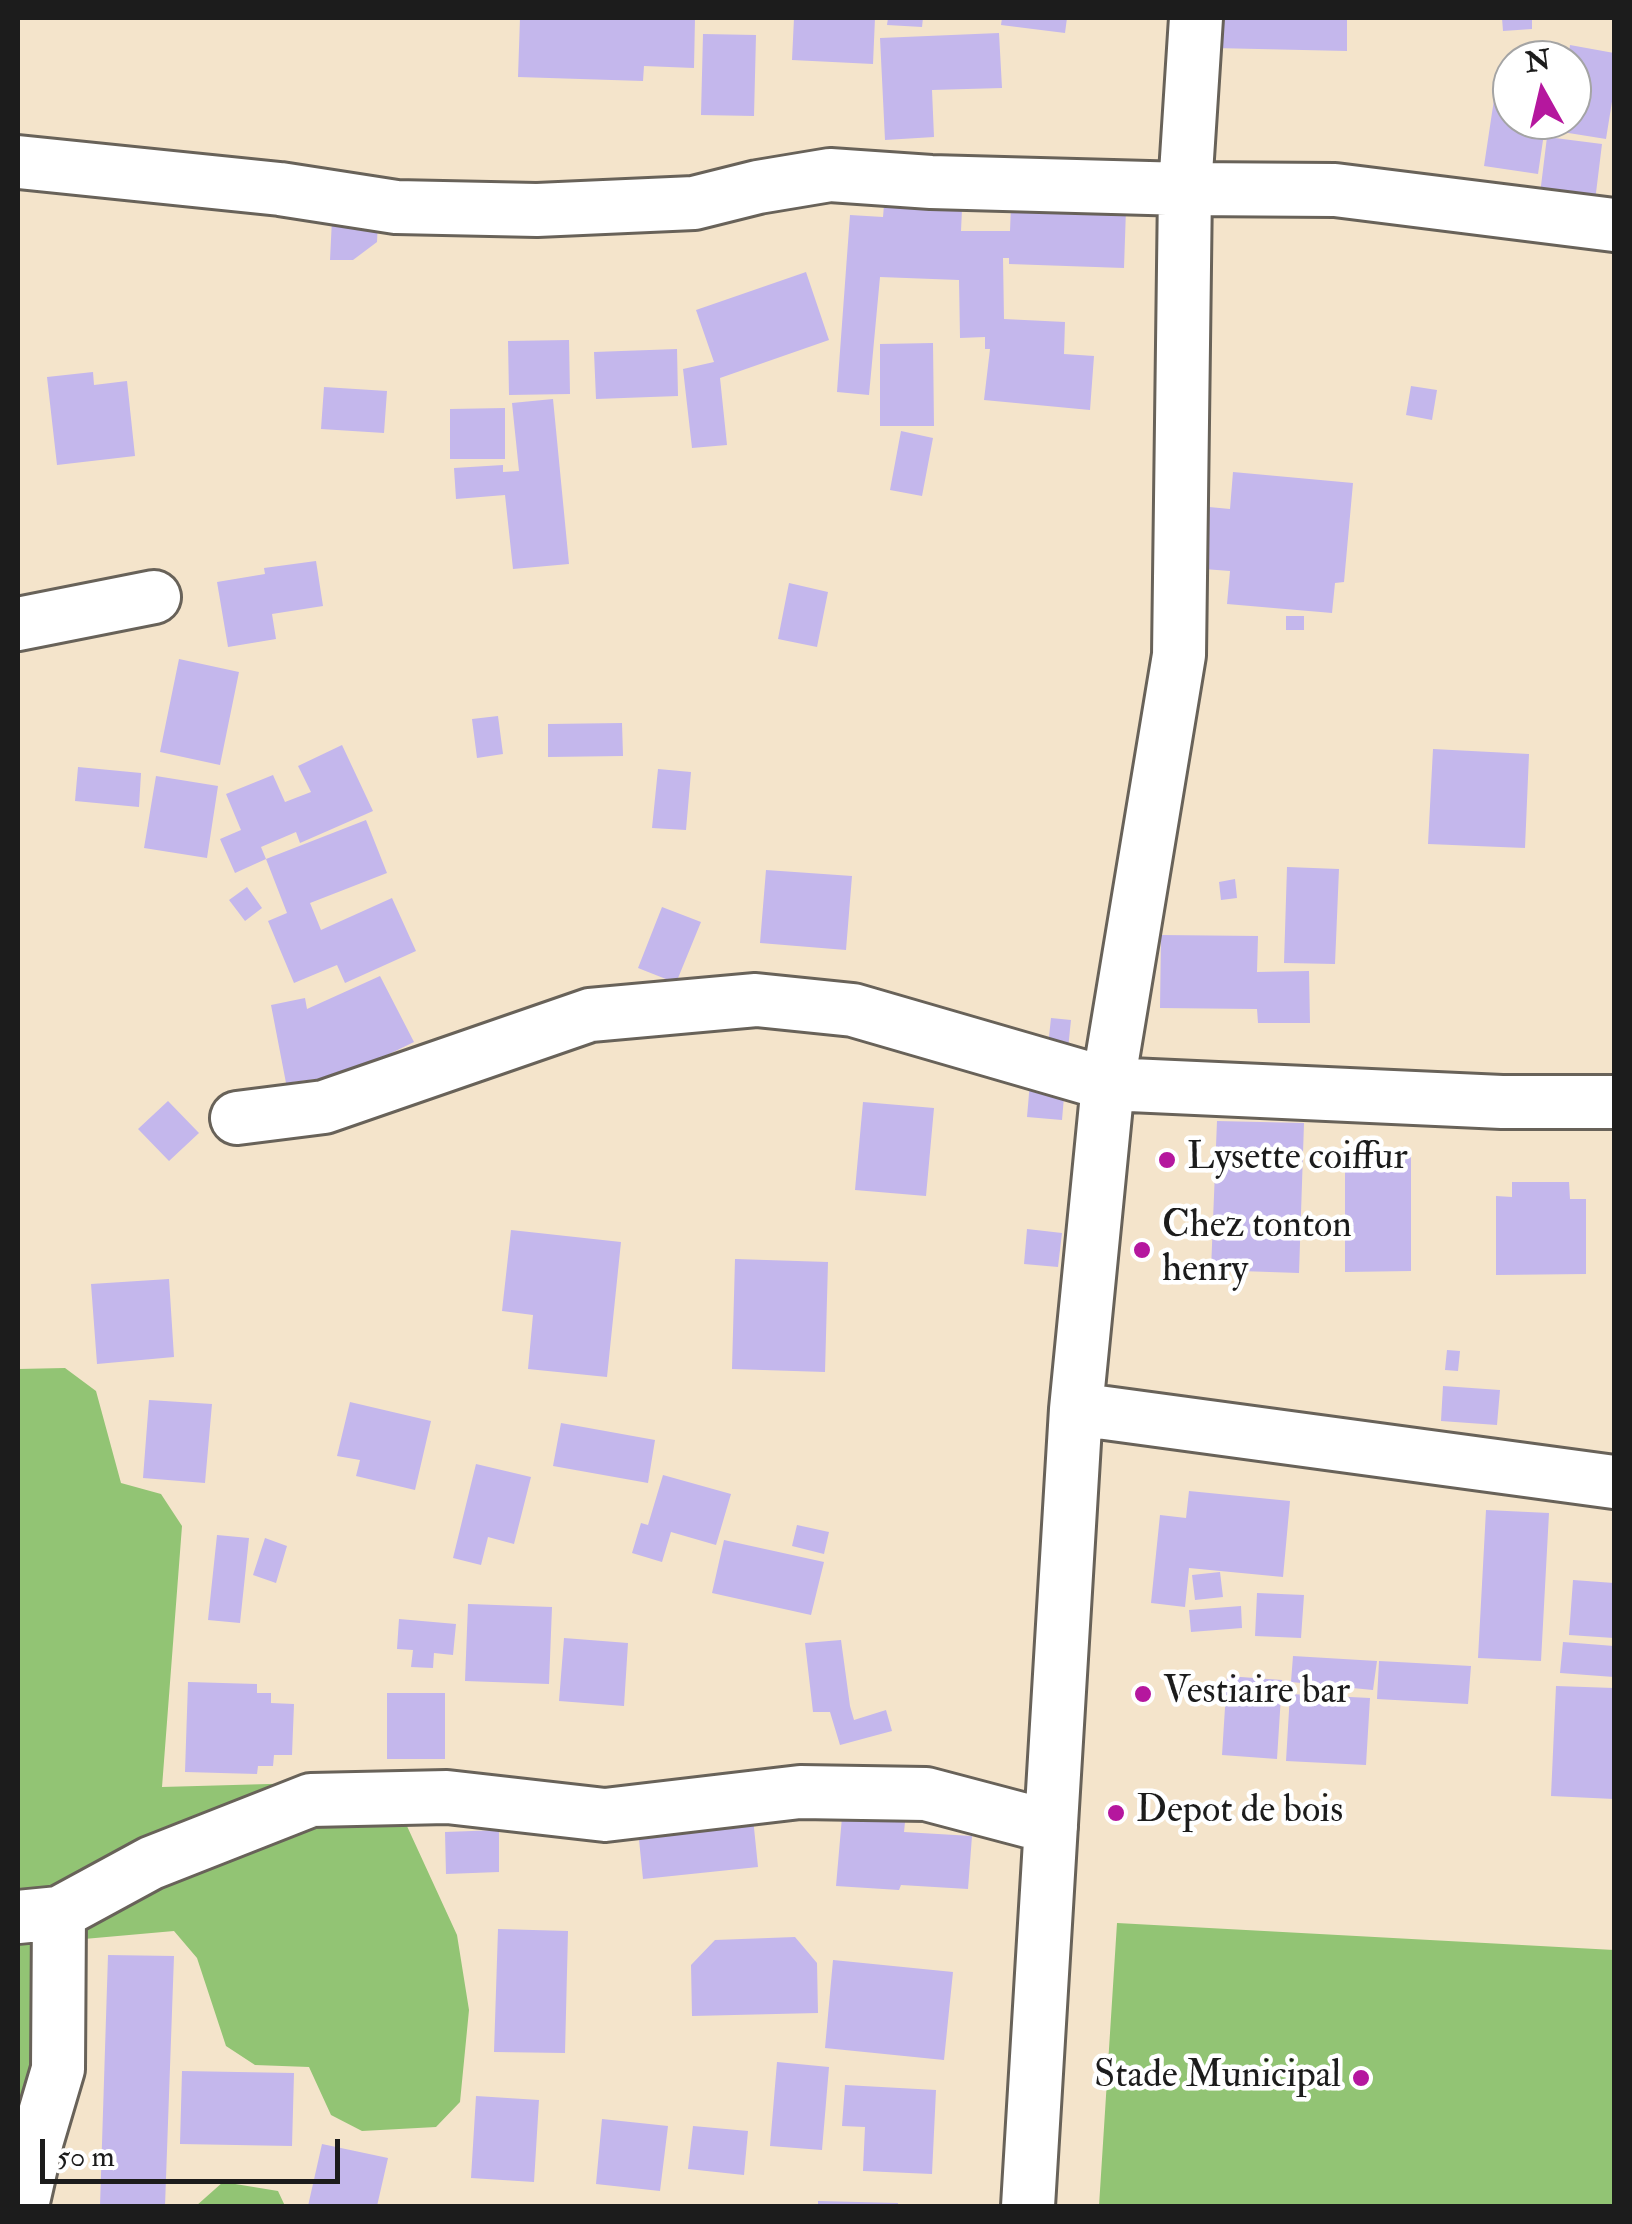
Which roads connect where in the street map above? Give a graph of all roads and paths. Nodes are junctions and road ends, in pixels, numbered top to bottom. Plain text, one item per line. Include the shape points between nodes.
1 (1196, 18) edge
2 (18, 162) edge
3 (1184, 189) junction
4 (1614, 225) edge
5 (154, 598) dead end
6 (18, 624) edge
7 (1108, 1084) junction
8 (1614, 1102) edge
9 (237, 1118) dead end
10 (1076, 1408) junction
11 (1614, 1482) edge
12 (1051, 1827) junction
13 (38, 1915) edge
14 (22, 2206) edge
15 (1028, 2206) edge

1 - 3 street
2 - 3 street via 396,207 537,210 694,202 830,175
3 - 4 street via 1335,190
3 - 7 street via 1179,655
5 - 6 street
7 - 8 street
7 - 9 street via 853,1010 756,1000 590,1015 324,1107
7 - 10 street
10 - 11 street
10 - 12 street
12 - 13 street via 926,1794 800,1792 605,1815 447,1797 311,1800
12 - 15 street
13 - 14 street via 58,2069

